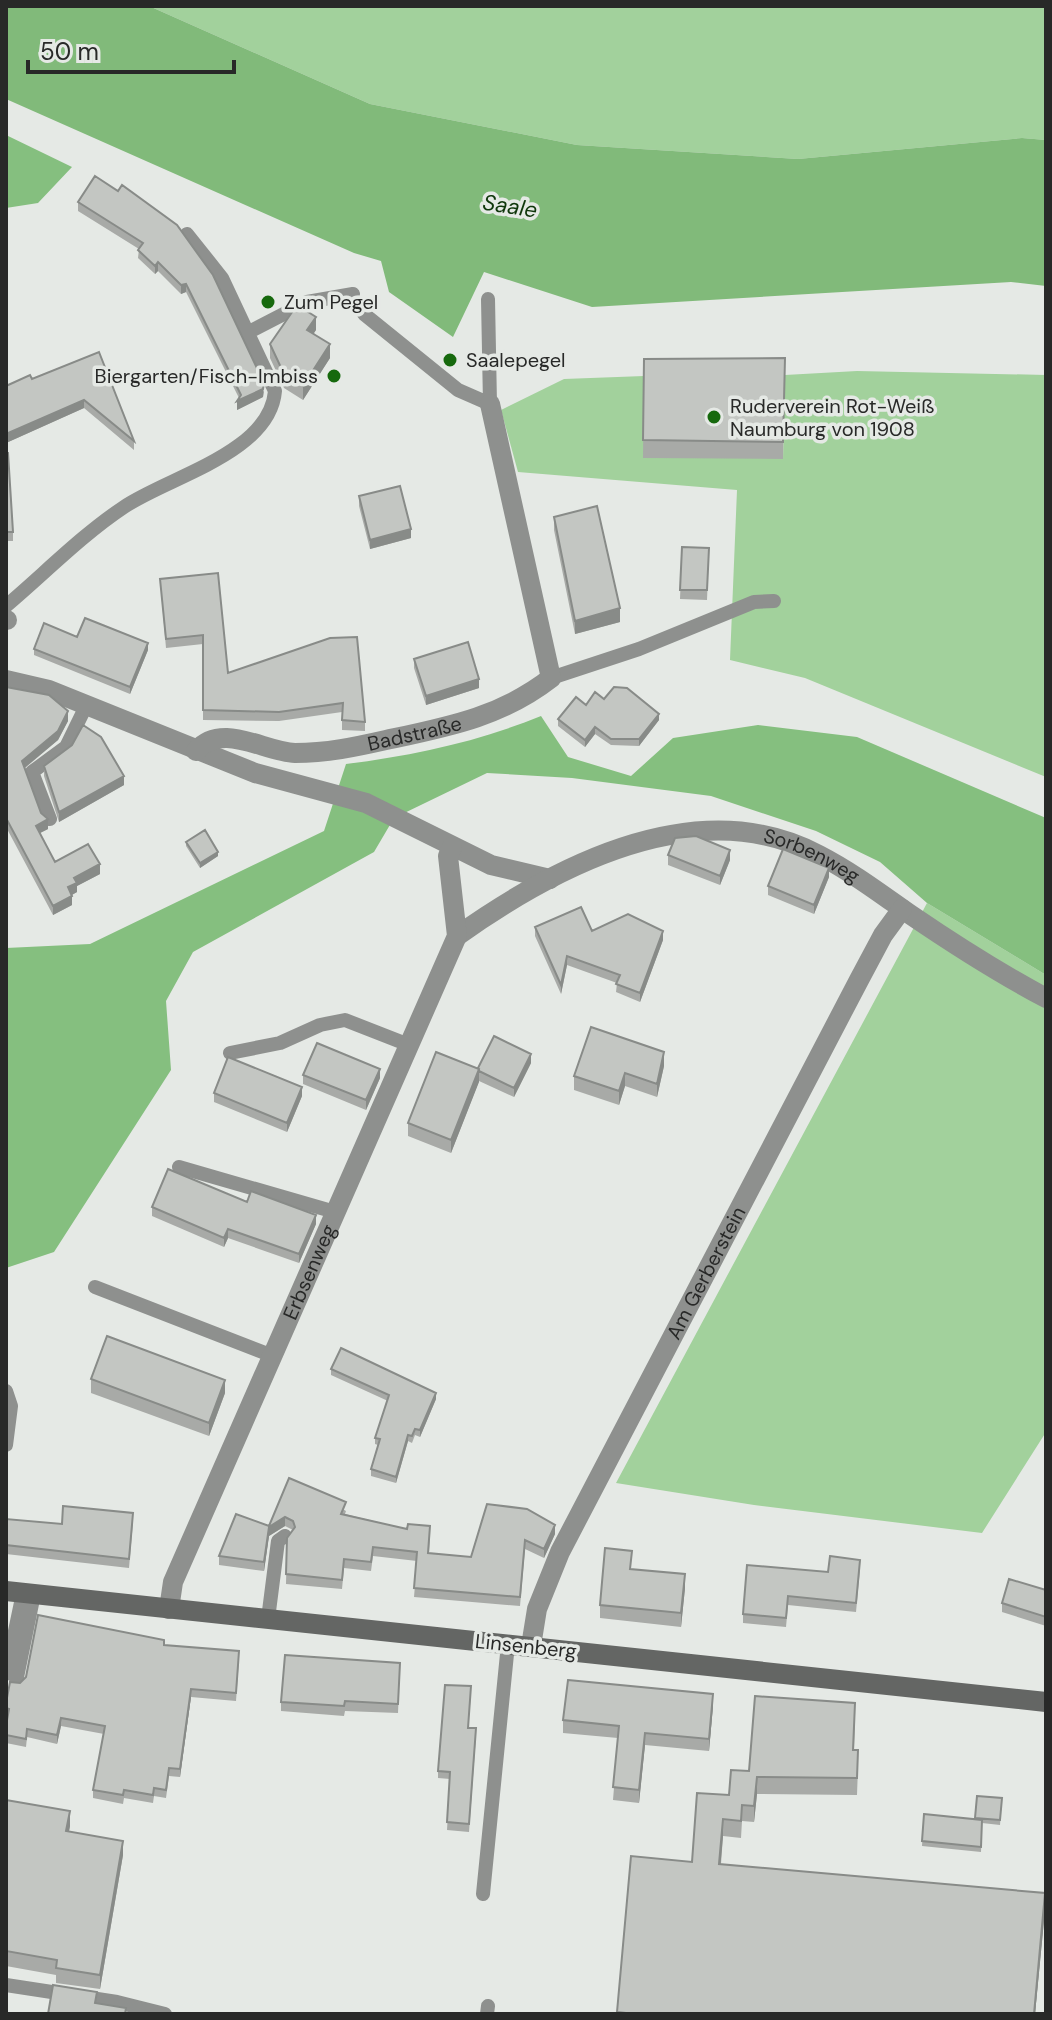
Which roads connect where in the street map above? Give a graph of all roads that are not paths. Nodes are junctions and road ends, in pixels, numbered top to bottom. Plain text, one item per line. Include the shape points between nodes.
1 (187, 234) edge
2 (353, 294) dead end
3 (488, 299) dead end
4 (364, 314) dead end
5 (247, 333) junction
6 (490, 404) junction
7 (774, 601) dead end
8 (6, 616) edge
9 (551, 678) junction
10 (6, 680) edge
11 (86, 706) junction
12 (196, 751) junction
13 (50, 819) edge
14 (452, 847) junction
15 (550, 879) junction
16 (902, 909) junction
17 (457, 936) junction
18 (1046, 998) edge
19 (409, 1045) junction
20 (230, 1053) dead end
21 (179, 1167) dead end
22 (335, 1212) junction
23 (95, 1287) dead end
24 (273, 1356) junction
25 (6, 1391) edge
26 (6, 1445) edge
27 (285, 1536) edge
28 (21, 1593) edge
29 (169, 1609) junction
30 (268, 1619) junction
31 (508, 1644) junction
32 (531, 1646) junction
33 (11, 1678) edge
34 (1046, 1702) edge
35 (483, 1894) dead end
36 (6, 1985) edge
37 (155, 2013) edge

1 - 5 lane via 222,278
2 - 5 lane via 307,302
3 - 6 lane
4 - 6 lane via 458,390
5 - 8 lane via 275,391 274,402 255,431 212,463 125,506
6 - 9 street
7 - 9 lane via 754,602
9 - 12 street, Badstraße via 494,714 332,753 284,752 236,739 212,739
10 - 11 street
11 - 12 street
11 - 13 lane via 66,747 32,772
12 - 14 street via 366,803
14 - 15 street via 491,865
14 - 17 street via 448,856
15 - 16 street, Sorbenweg via 649,838 739,831 817,853
15 - 17 street, Sorbenweg
16 - 18 street, Sorbenweg
16 - 32 street, Am Gerberstein via 859,980 578,1517 542,1594
17 - 19 street, Erbsenweg
19 - 20 lane via 345,1020 280,1043
19 - 22 street, Erbsenweg
21 - 22 lane
22 - 24 street, Erbsenweg
23 - 24 lane
24 - 29 street, Erbsenweg via 173,1582
25 - 26 lane via 11,1406
27 - 30 lane via 278,1541
28 - 29 main road, Linsenberg
28 - 33 lane
29 - 30 main road, Linsenberg
30 - 31 main road, Linsenberg
31 - 32 main road, Linsenberg
31 - 35 lane
32 - 34 main road, Linsenberg
36 - 37 lane

